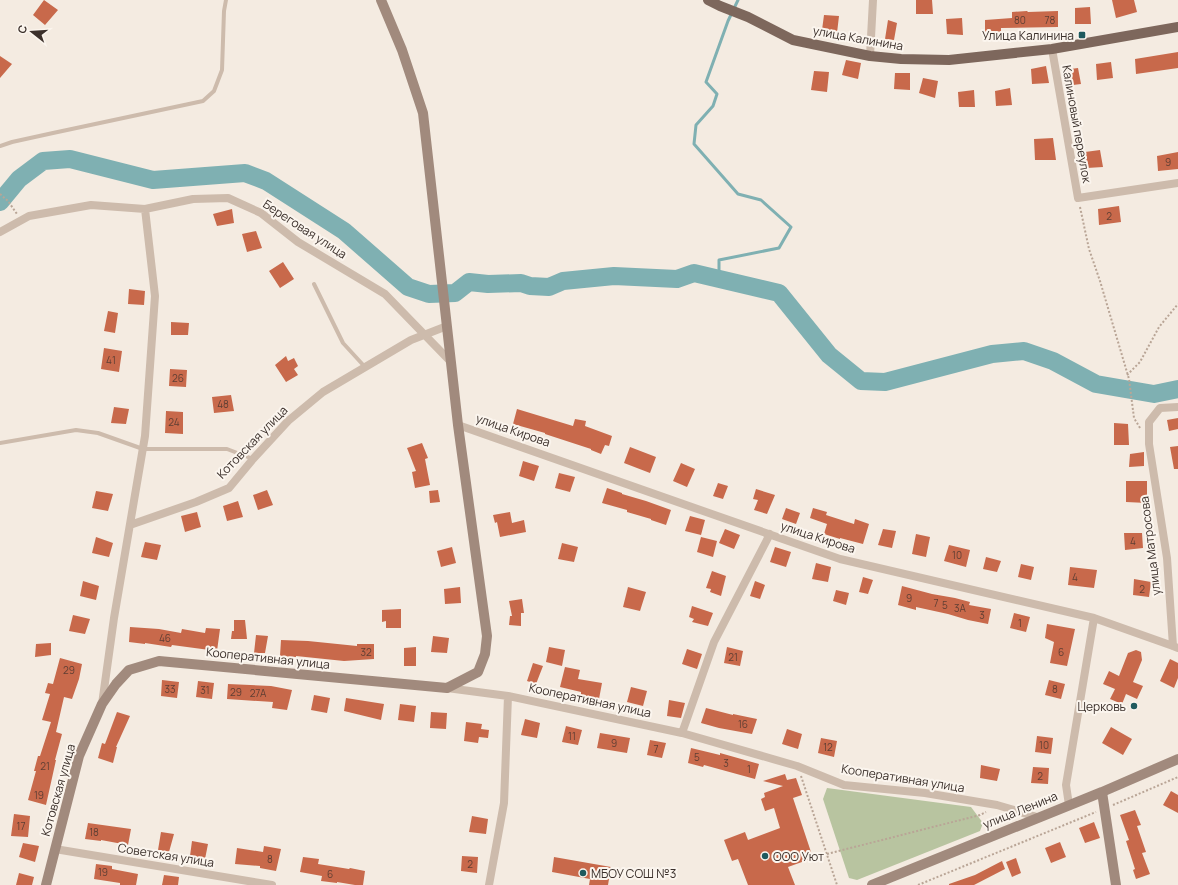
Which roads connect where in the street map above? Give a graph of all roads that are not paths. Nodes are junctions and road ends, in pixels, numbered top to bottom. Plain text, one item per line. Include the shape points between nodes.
1 (226, 0) edge
2 (381, 0) edge
3 (708, 0) edge
4 (873, 0) edge
5 (1178, 26) edge
6 (1052, 49) junction
7 (870, 56) junction
8 (0, 146) edge
9 (1178, 182) edge
10 (145, 209) junction
11 (0, 232) edge
12 (314, 284) dead end
13 (447, 324) junction
14 (424, 335) junction
15 (451, 362) junction
16 (365, 367) junction
17 (1178, 407) edge
18 (458, 425) junction
19 (0, 443) edge
20 (143, 449) junction
21 (253, 459) junction
22 (130, 524) junction
23 (770, 534) junction
24 (1094, 618) junction
25 (1175, 647) edge
26 (130, 670) joint
27 (447, 688) junction
28 (508, 696) junction
29 (102, 704) junction
30 (682, 733) junction
31 (1178, 759) edge
32 (1102, 792) junction
33 (1069, 805) junction
34 (1037, 817) junction
35 (55, 849) junction
36 (46, 885) edge
37 (272, 885) edge
38 (489, 885) edge
39 (872, 885) edge
40 (1116, 885) edge

1 - 8 lane via 222,70 214,91 203,101
2 - 13 street, улица Кирова via 402,50 423,113
3 - 7 main road, улица Калинина via 793,40
4 - 7 street
5 - 6 main road, улица Калинина
6 - 7 main road, улица Калинина via 949,60
6 - 9 street, Калиновый переулок via 1078,198
10 - 11 street, Береговая улица via 91,205 29,216
10 - 14 street, Береговая улица via 193,199 228,198 261,213 298,242 385,294
10 - 20 street, Котовская улица via 155,296
12 - 16 lane via 343,343
13 - 14 street, Котовская улица
13 - 15 street, улица Кирова
14 - 15 street, Береговая улица
14 - 16 street, Котовская улица via 410,340
15 - 18 street, улица Кирова
16 - 21 street, Котовская улица via 322,392 288,421
17 - 25 street, улица Матросова via 1160,408 1149,422 1149,444 1167,558
18 - 23 street, улица Кирова
18 - 27 street, улица Кирова via 487,636 486,654 478,672
19 - 20 lane via 76,430 98,433
20 - 21 lane via 227,449
20 - 22 street, Котовская улица
21 - 22 street, Котовская улица via 229,488
22 - 29 street, Котовская улица
23 - 24 street, улица Кирова via 840,559
23 - 30 street via 714,642
24 - 25 street, улица Кирова
24 - 33 street via 1066,785
26 - 27 street, Кооперативная улица via 160,661
26 - 29 street, Котовская улица
27 - 28 street, Кооперативная улица
28 - 30 street, Кооперативная улица
28 - 38 street via 504,803
29 - 35 street, Котовская улица via 79,756
30 - 34 street, Кооперативная улица via 797,766 844,784 925,793 997,805
31 - 32 street, улица Ленина
32 - 33 street, улица Ленина
32 - 40 street
33 - 34 street, улица Ленина
34 - 39 street, улица Ленина
35 - 36 street, Котовская улица
35 - 37 street, Советская улица

